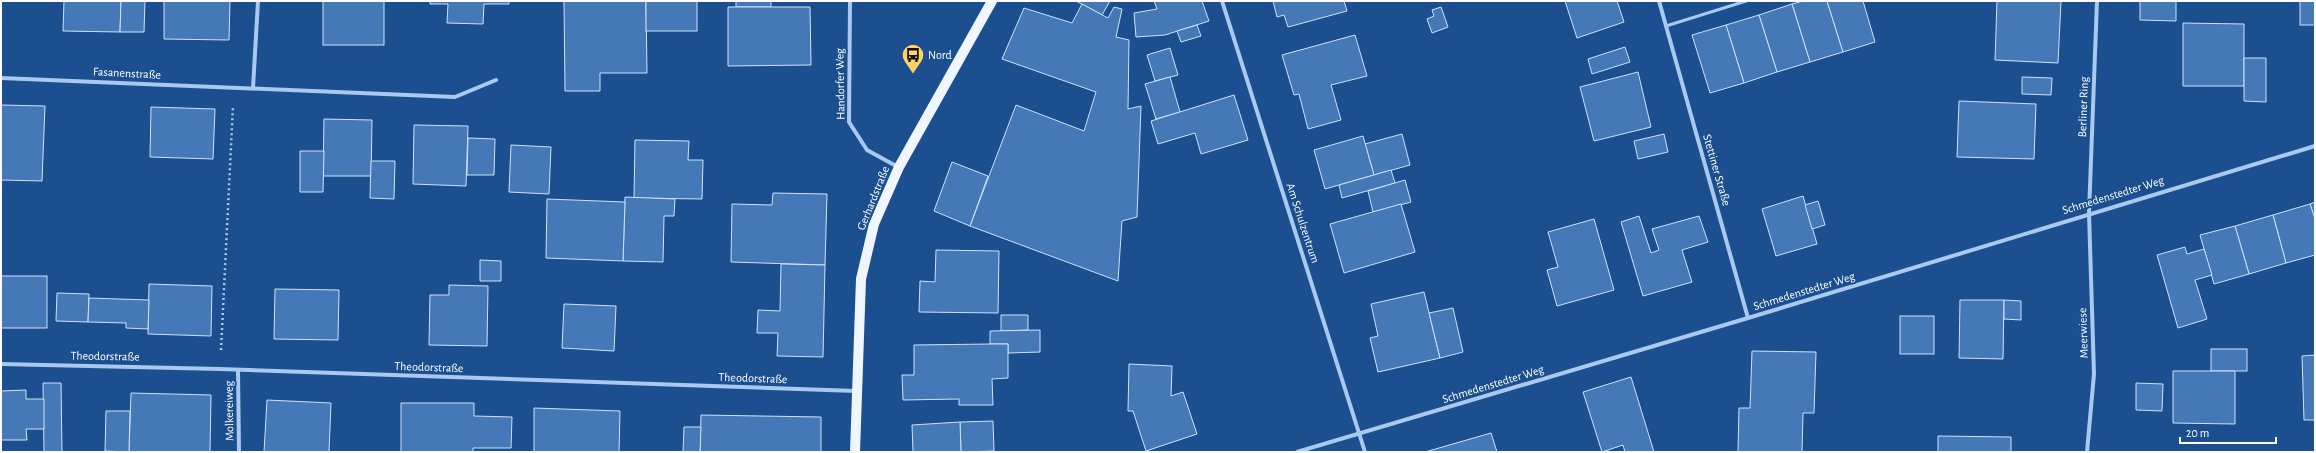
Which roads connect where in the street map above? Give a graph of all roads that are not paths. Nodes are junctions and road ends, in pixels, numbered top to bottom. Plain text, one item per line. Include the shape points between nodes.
1 (258, 1) edge
2 (850, 1) edge
3 (992, 1) edge
4 (1222, 1) edge
5 (1659, 1) edge
6 (1746, 1) edge
7 (2097, 1) edge
8 (1666, 26) junction
9 (1, 78) edge
10 (496, 80) dead end
11 (253, 88) junction
12 (2315, 146) edge
13 (899, 167) junction
14 (2089, 213) junction
15 (1748, 318) junction
16 (1, 364) edge
17 (238, 370) junction
18 (857, 391) junction
19 (1360, 434) junction
20 (239, 452) edge
21 (855, 452) edge
22 (1297, 452) edge
23 (1365, 452) edge
24 (2086, 452) edge

1 - 11 street
2 - 13 street, Handorfer Weg via 849,122 867,150
3 - 13 main road, Gerhardstraße
4 - 19 street, Am Schulzentrum
5 - 8 street, Stettiner Straße
6 - 8 lane
7 - 14 street, Berliner Ring
8 - 15 street, Stettiner Straße
9 - 11 street, Fasanenstraße
10 - 11 street, Fasanenstraße via 455,97
12 - 14 street, Schmedenstedter Weg
13 - 18 main road, Gerhardstraße via 874,224 861,279
14 - 15 street, Schmedenstedter Weg
14 - 24 street, Meerwiese via 2094,374
15 - 19 street, Schmedenstedter Weg
16 - 17 street, Theodorstraße
17 - 18 street, Theodorstraße
17 - 20 street, Molkereiweg
18 - 21 main road, Gerhardstraße
19 - 22 street, Schmedenstedter Weg
19 - 23 street, Am Schulzentrum

